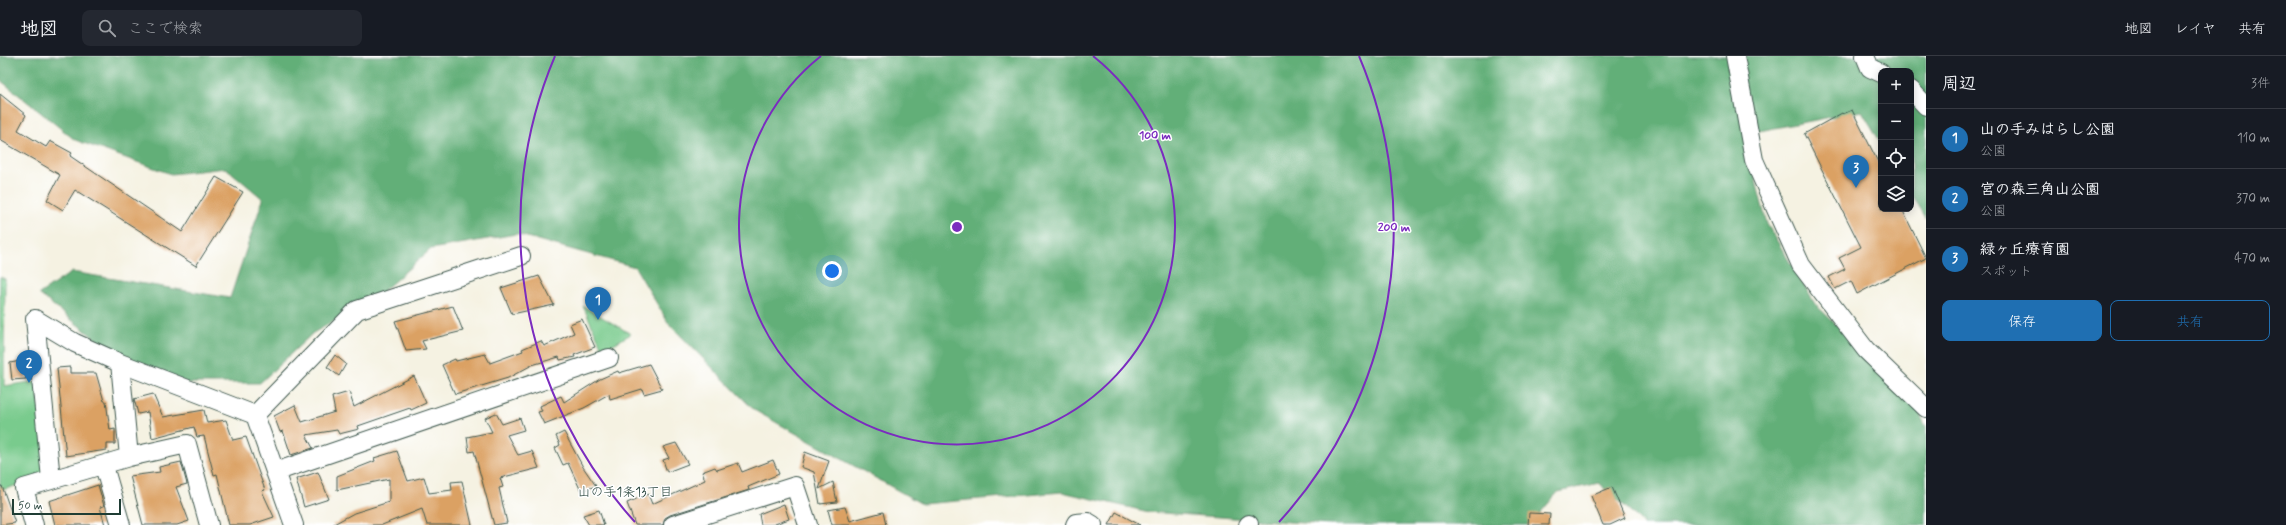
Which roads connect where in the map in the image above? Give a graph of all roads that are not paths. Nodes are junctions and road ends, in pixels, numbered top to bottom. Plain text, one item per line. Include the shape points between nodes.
1 (1735, 56) edge
2 (1865, 56) edge
3 (1878, 72) edge
4 (1914, 93) edge
5 (1926, 106) edge
6 (522, 256) dead end
7 (608, 358) dead end
8 (120, 363) junction
9 (1926, 408) edge
10 (255, 415) junction
11 (129, 457) junction
12 (104, 466) junction
13 (275, 472) junction
14 (51, 479) junction
15 (712, 519) edge
16 (34, 525) edge
17 (121, 525) edge
18 (209, 525) edge
19 (294, 525) edge
20 (673, 525) edge
21 (808, 525) edge
22 (1074, 525) edge
23 (1093, 525) edge

1 - 9 street via 1754,160 1801,265 1866,350
2 - 3 street via 1870,68
4 - 5 street
6 - 10 street via 357,310
7 - 13 street
8 - 10 street
8 - 11 street
8 - 14 street via 75,343 35,319
10 - 13 street
11 - 12 street
11 - 18 street via 187,444
12 - 14 street
12 - 17 street
13 - 19 street
14 - 16 street via 24,488
15 - 20 street
15 - 21 street via 795,486
22 - 23 street via 1088,522

